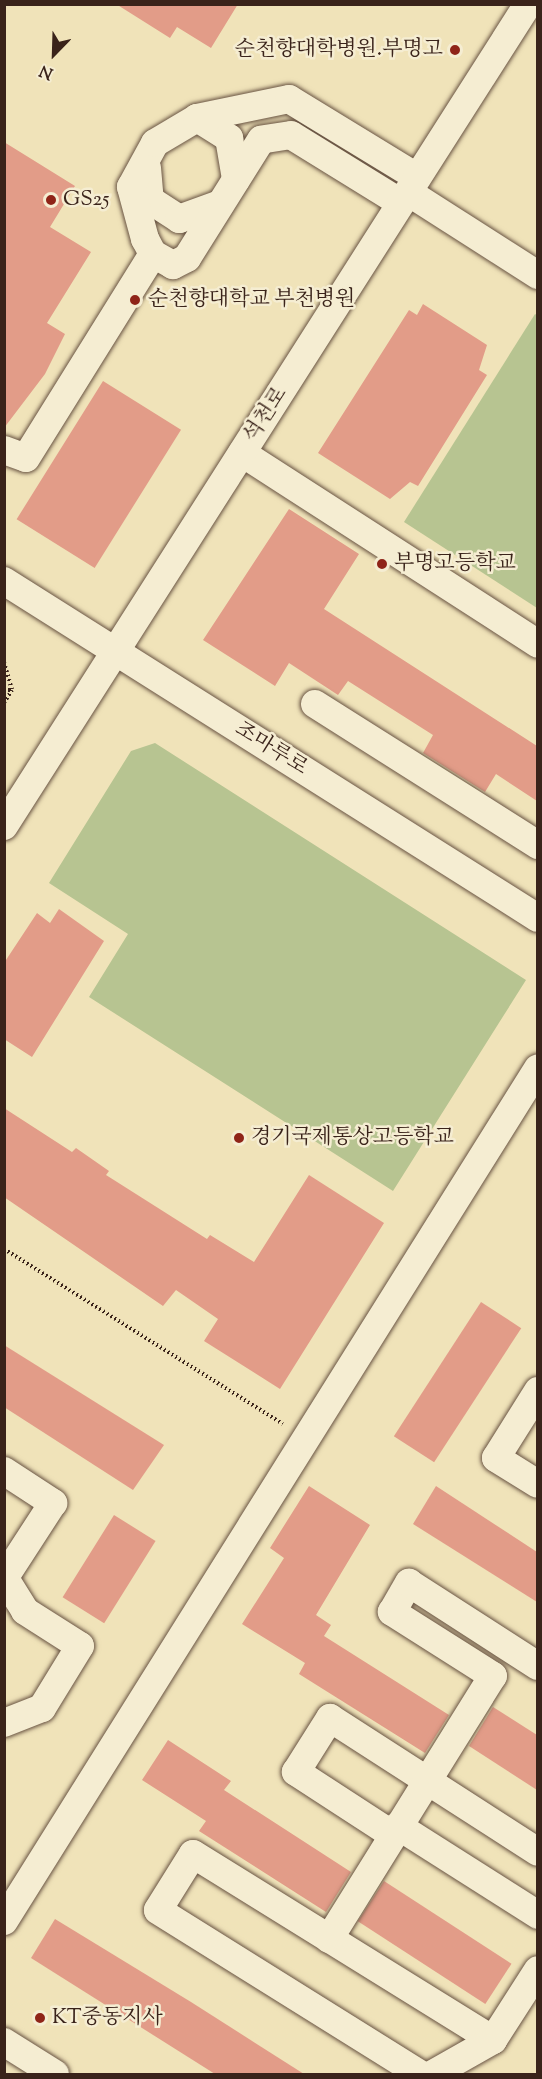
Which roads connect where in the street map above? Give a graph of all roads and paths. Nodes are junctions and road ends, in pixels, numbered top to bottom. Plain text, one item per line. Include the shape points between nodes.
1 (528, 4) edge
2 (197, 118) junction
3 (146, 160) junction
4 (236, 179) junction
5 (409, 191) junction
6 (220, 204) junction
7 (153, 254) junction
8 (537, 275) edge
9 (4, 450) edge
10 (242, 453) junction
11 (4, 581) edge
12 (537, 644) edge
13 (116, 650) junction
14 (4, 662) edge
15 (4, 690) edge
16 (12, 690) junction
17 (4, 703) edge
18 (315, 704) dead end
19 (4, 826) edge
20 (537, 845) edge
21 (537, 918) edge
22 (537, 1068) edge
23 (4, 1249) edge
24 (537, 1391) edge
25 (307, 1438) junction
26 (4, 1471) edge
27 (537, 1484) edge
28 (5, 1577) edge
29 (528, 1654) edge
30 (493, 1676) junction
31 (4, 1723) edge
32 (428, 1781) junction
33 (396, 1830) junction
34 (537, 1852) edge
35 (537, 1915) edge
36 (4, 1921) edge
37 (329, 1939) junction
38 (536, 1975) edge
39 (493, 2040) junction
40 (4, 2042) edge
41 (55, 2074) edge
42 (420, 2074) edge
43 (433, 2074) edge

1 - 5 street, 석천로
2 - 3 street via 155,143
2 - 4 street via 229,138
2 - 5 street via 289,99
3 - 6 street via 150,200 179,219
3 - 7 street via 131,187
4 - 5 street via 261,140 291,135
4 - 6 street
5 - 8 street
5 - 10 street, 석천로
6 - 7 street via 187,258 173,265
7 - 9 street via 26,458
10 - 12 street
10 - 13 street, 석천로
11 - 13 street, 조마루로
13 - 19 street, 석천로
13 - 21 street, 조마루로
14 - 16 path
15 - 16 path
16 - 17 path
18 - 20 street
22 - 25 street
23 - 25 path
24 - 27 street via 496,1458
25 - 36 street
26 - 28 street via 53,1503
28 - 31 street via 25,1611 80,1646 42,1708
29 - 30 street
29 - 30 street via 409,1583 392,1612
30 - 32 street
32 - 33 street
32 - 33 street via 330,1718 324,1727 296,1772
32 - 34 street
33 - 35 street
33 - 37 street
37 - 39 street
37 - 42 street via 193,1854 158,1910
38 - 39 street
39 - 43 street
40 - 41 street

